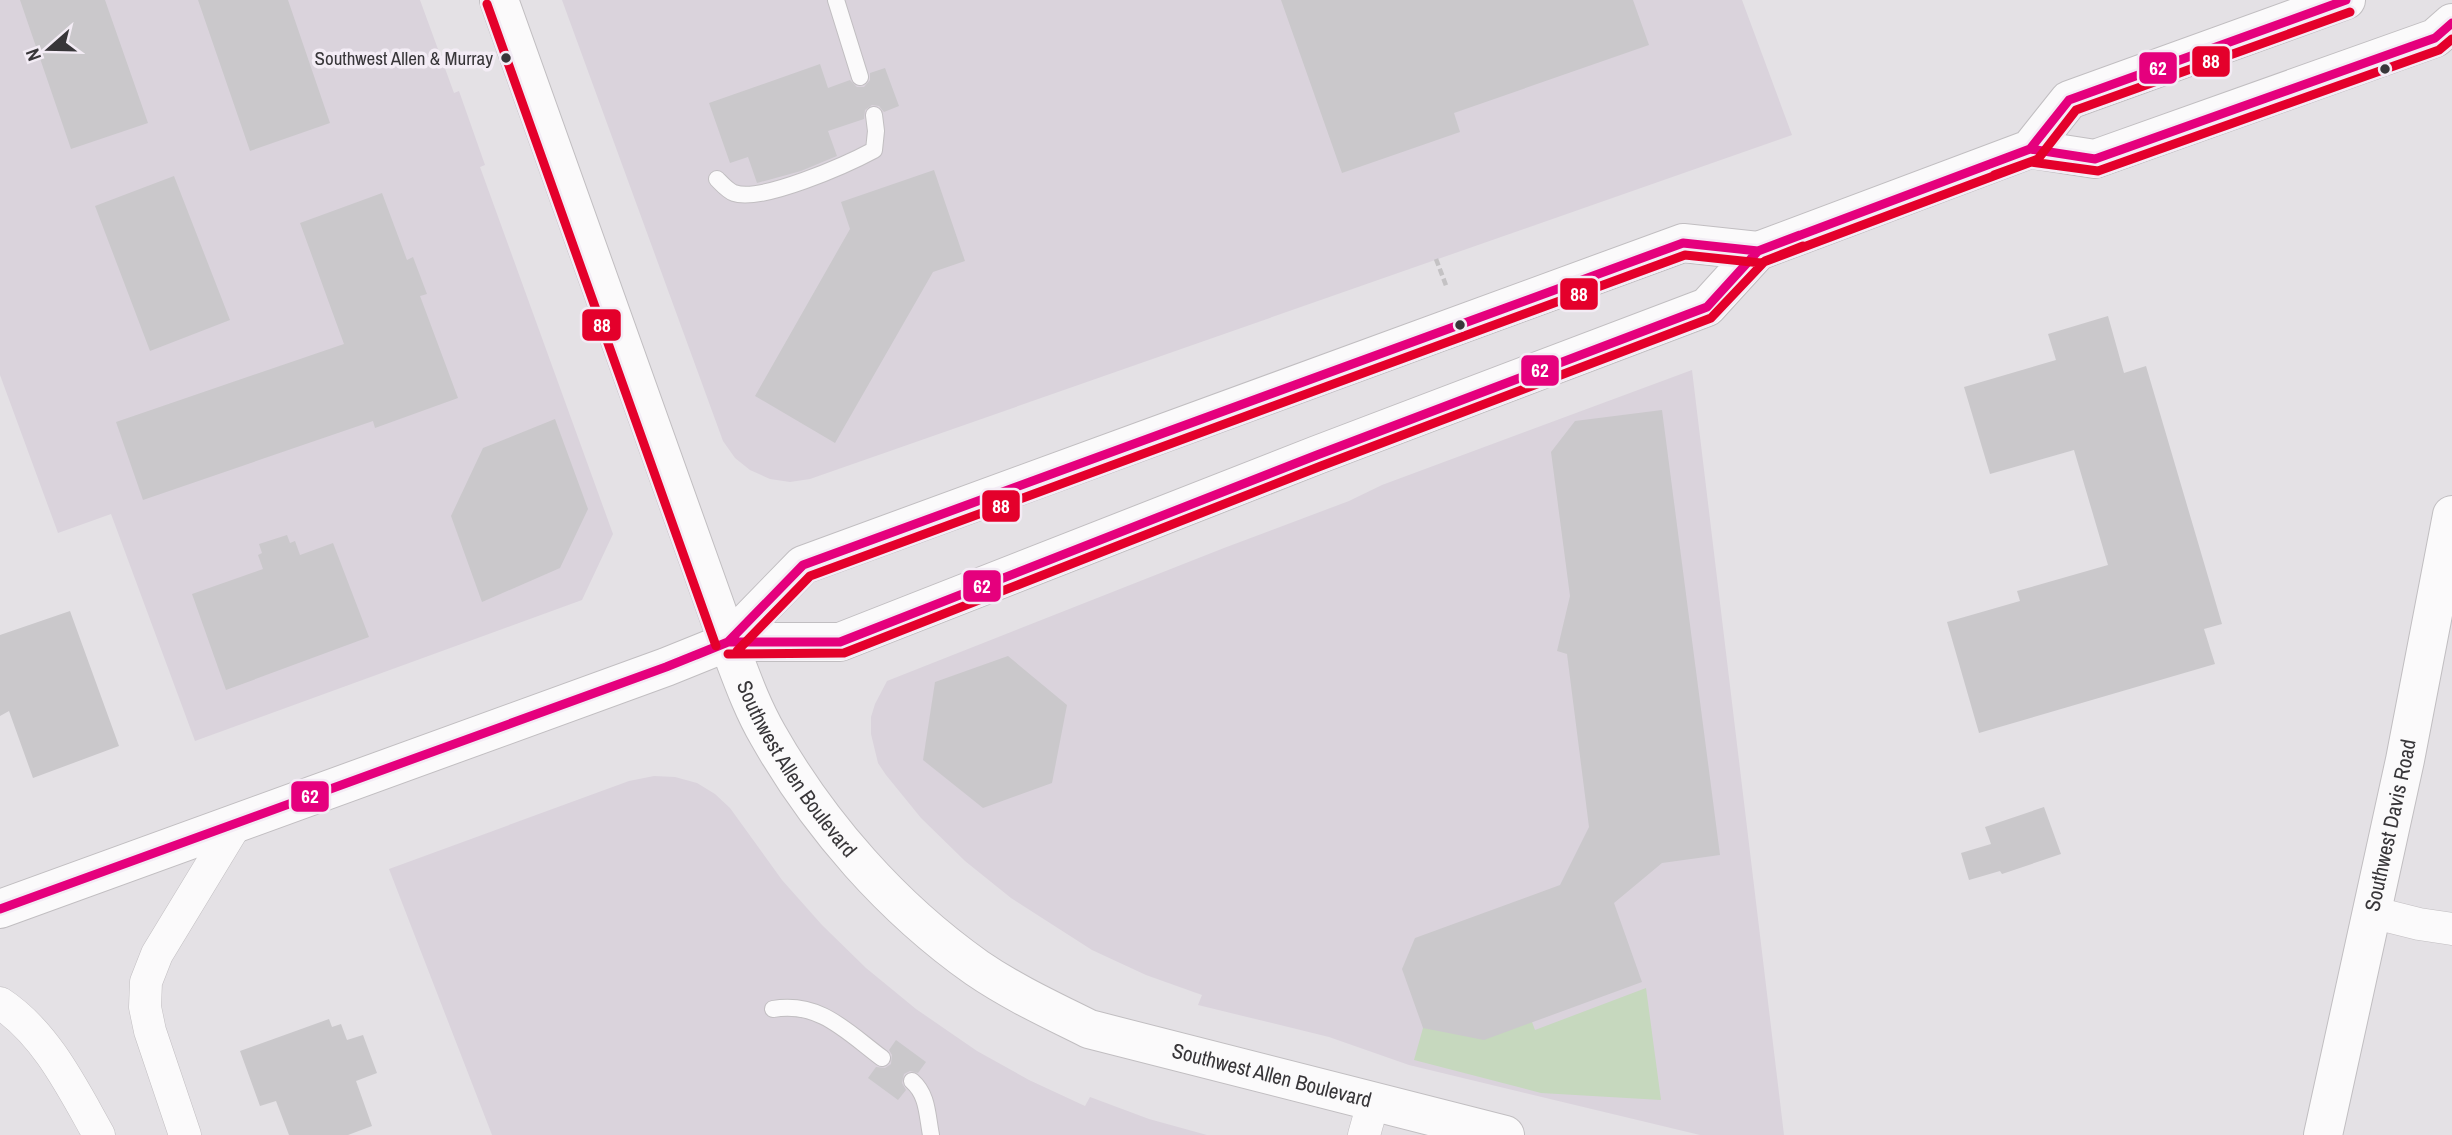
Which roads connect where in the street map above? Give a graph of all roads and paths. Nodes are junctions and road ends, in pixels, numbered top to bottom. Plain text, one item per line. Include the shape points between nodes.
1 (499, 0) edge
2 (836, 0) edge
3 (2346, 0) edge
4 (2452, 23) edge
5 (860, 77) dead end
6 (874, 115) dead end
7 (2030, 149) junction
8 (717, 179) dead end
9 (1758, 251) junction
10 (2452, 515) edge
11 (727, 642) junction
12 (236, 824) junction
13 (0, 909) edge
14 (2371, 912) junction
15 (2452, 929) edge
16 (0, 1003) edge
17 (772, 1009) dead end
18 (883, 1058) dead end
19 (912, 1081) dead end
20 (1369, 1119) edge
21 (99, 1135) edge
22 (186, 1135) edge
23 (931, 1135) edge
24 (1505, 1135) edge
25 (2323, 1135) edge

1 - 11 main road, Southwest Allen Boulevard
2 - 5 lane
3 - 7 main road via 2069,100
4 - 7 main road via 2435,38 2095,159
6 - 8 lane via 874,149 846,165 762,194 734,193
7 - 9 main road
9 - 11 main road via 1707,307 840,642
9 - 11 main road via 1683,243 803,565
10 - 14 main road, Southwest Davis Road
11 - 12 main road
11 - 20 main road, Southwest Allen Boulevard via 767,734 838,838 931,933 978,968 1089,1029
12 - 13 main road
12 - 22 street via 157,954 146,982 150,1031
14 - 15 street
14 - 25 main road, Southwest Davis Road
16 - 21 street via 17,1014 61,1069
17 - 18 lane via 803,1007 822,1014
19 - 23 lane via 926,1101
20 - 24 main road, Southwest Allen Boulevard

